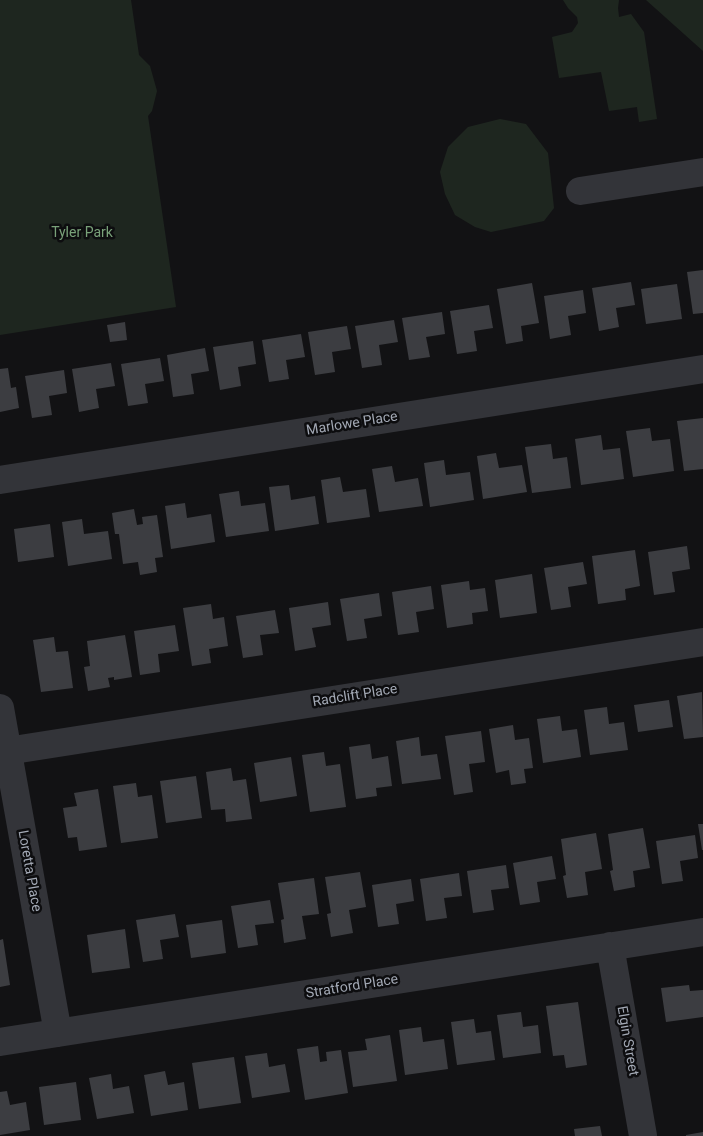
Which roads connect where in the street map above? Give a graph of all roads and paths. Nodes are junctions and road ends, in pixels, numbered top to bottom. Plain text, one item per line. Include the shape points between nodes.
1 (703, 172) edge
2 (580, 191) dead end
3 (703, 369) edge
4 (0, 480) edge
5 (703, 642) edge
6 (0, 708) edge
7 (8, 751) junction
8 (703, 932) edge
9 (610, 946) junction
10 (58, 1033) junction
11 (0, 1042) edge
12 (643, 1136) edge

1 - 2 street
3 - 4 street, Marlowe Place
5 - 7 street, Radclift Place
6 - 7 street, Loretta Place
7 - 10 street, Loretta Place
8 - 9 street, Stratford Place
9 - 10 street, Stratford Place
9 - 12 street, Elgin Street
10 - 11 street, Stratford Place

